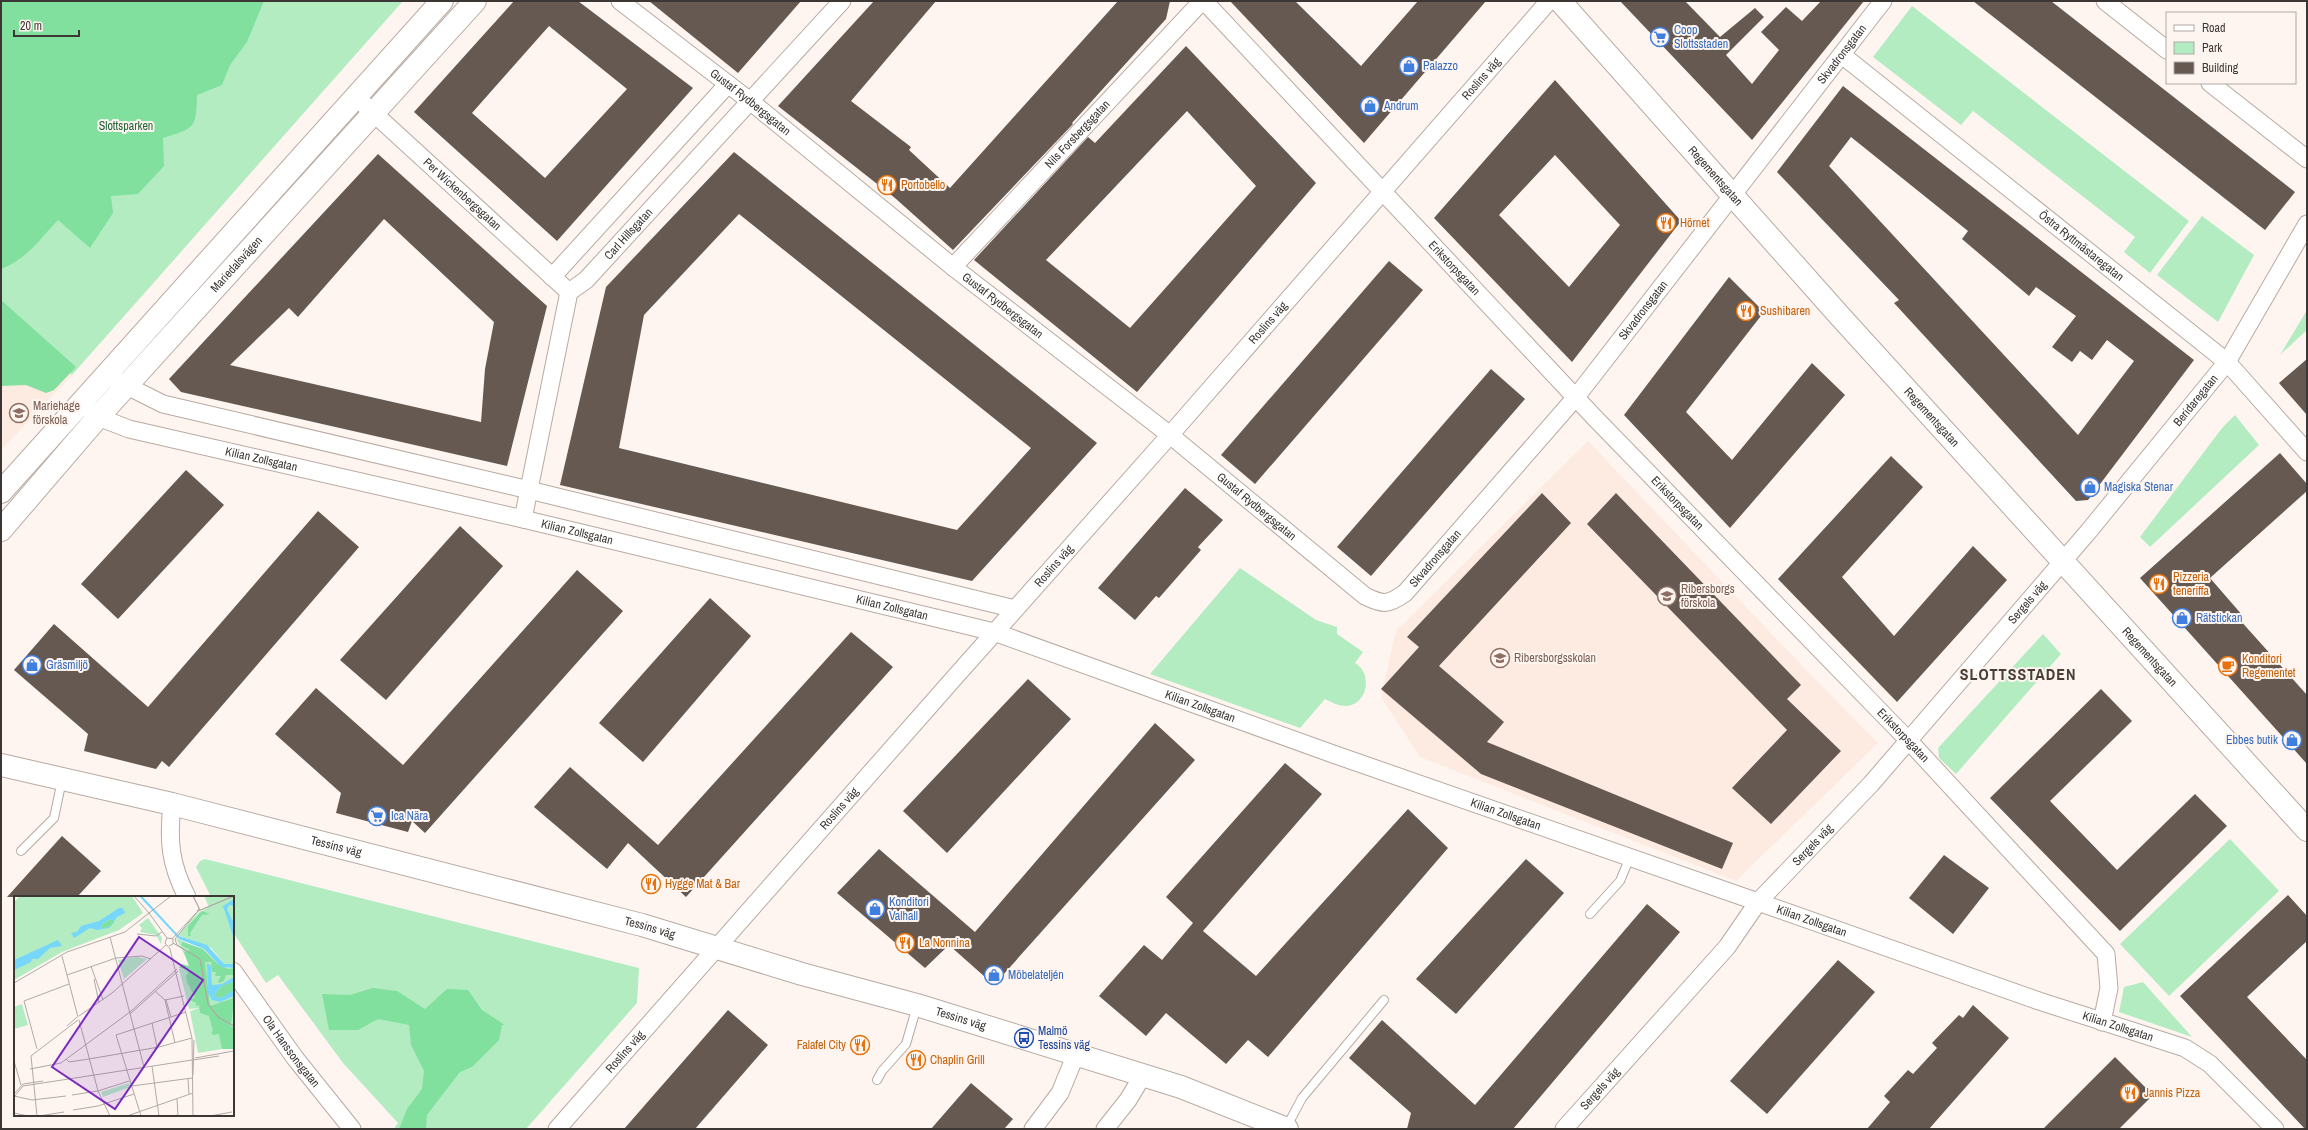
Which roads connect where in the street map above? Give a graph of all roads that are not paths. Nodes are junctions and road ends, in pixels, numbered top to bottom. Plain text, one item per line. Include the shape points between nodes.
1 (442, 1) edge
2 (475, 1) edge
3 (620, 1) edge
4 (842, 1) edge
5 (1203, 1) edge
6 (1549, 1) edge
7 (1560, 1) edge
8 (1883, 1) edge
9 (2104, 1) edge
10 (2166, 49) edge
11 (1842, 55) junction
12 (728, 84) junction
13 (2211, 84) edge
14 (356, 97) junction
15 (750, 101) junction
16 (372, 113) junction
17 (2307, 159) edge
18 (1382, 192) junction
19 (1733, 196) junction
20 (2307, 224) edge
21 (953, 267) junction
22 (552, 277) junction
23 (569, 292) junction
24 (2227, 362) junction
25 (106, 375) junction
26 (126, 386) junction
27 (1576, 397) junction
28 (81, 403) junction
29 (98, 417) junction
30 (1170, 435) junction
31 (2307, 452) edge
32 (528, 490) junction
33 (1, 492) edge
34 (522, 519) junction
35 (1, 530) edge
36 (2062, 562) junction
37 (1387, 603) joint
38 (1015, 609) junction
39 (994, 632) junction
40 (1909, 740) junction
41 (1, 765) edge
42 (63, 779) junction
43 (172, 804) junction
44 (2307, 830) edge
45 (21, 851) dead end
46 (1630, 857) junction
47 (186, 896) edge
48 (1758, 902) junction
49 (1590, 914) dead end
50 (716, 947) junction
51 (234, 972) edge
52 (1384, 1000) dead end
53 (917, 1005) junction
54 (2102, 1022) junction
55 (1076, 1054) junction
56 (1143, 1075) junction
57 (877, 1080) dead end
58 (1259, 1124) edge
59 (352, 1129) edge
60 (557, 1129) edge
61 (1033, 1129) edge
62 (1105, 1129) edge
63 (1286, 1129) edge
64 (1564, 1129) edge
65 (2275, 1129) edge

1 - 14 street, Mariedalsvägen
2 - 16 street, Mariedalsvägen
3 - 12 street, Gustaf Rydbergsgatan
4 - 15 street, Carl Hillsgatan
5 - 18 street, Erikstorpsgatan
5 - 21 street, Nils Forsbergsgatan
6 - 18 street, Roslins väg
7 - 19 street, Regementsgatan
8 - 11 street, Skvadronsgatan
9 - 10 street
11 - 19 street, Skvadronsgatan
11 - 24 street, Östra Ryttmästaregatan
12 - 15 street, Gustaf Rydbergsgatan
12 - 22 street
13 - 17 street
14 - 16 street, Per Wickenbergsgatan
14 - 25 street, Mariedalsvägen
15 - 21 street, Gustaf Rydbergsgatan
15 - 23 street, Carl Hillsgatan via 586,280
16 - 22 street, Per Wickenbergsgatan
16 - 26 street, Mariedalsvägen
18 - 27 street, Erikstorpsgatan
18 - 30 street, Roslins väg
19 - 27 street, Skvadronsgatan
19 - 36 street, Regementsgatan
20 - 24 street, Beridaregatan
21 - 30 street, Gustaf Rydbergsgatan
22 - 23 street, Per Wickenbergsgatan
23 - 32 street
24 - 31 street, Östra Ryttmästaregatan
24 - 36 street, Beridaregatan
25 - 26 street
25 - 28 street, Mariedalsvägen
26 - 29 street, Mariedalsvägen
26 - 32 street via 162,404
27 - 37 street, Skvadronsgatan via 1405,593
27 - 40 street, Erikstorpsgatan
28 - 29 street, Kilian Zollsgatan
28 - 33 street, Mariedalsvägen
29 - 34 street, Kilian Zollsgatan via 129,429
29 - 35 street, Mariedalsvägen
30 - 37 street, Gustaf Rydbergsgatan via 1365,596 1377,602
30 - 38 street, Roslins väg
32 - 34 street
32 - 38 street
34 - 39 street, Kilian Zollsgatan
36 - 40 street, Sergels väg
36 - 44 street, Regementsgatan
38 - 39 street, Roslins väg
39 - 46 street, Kilian Zollsgatan via 1332,754
39 - 50 street, Roslins väg
40 - 48 street, Sergels väg via 1872,784
40 - 54 street, Erikstorpsgatan via 2106,954 2109,988
41 - 42 street, Tessins väg
42 - 43 street, Tessins väg
42 - 45 lane via 54,818
43 - 47 street via 169,846 176,876
43 - 50 street, Tessins väg via 642,925
46 - 48 street, Kilian Zollsgatan
46 - 49 lane via 1620,881
48 - 54 street, Kilian Zollsgatan
48 - 64 street, Sergels väg via 1727,947
50 - 53 street, Tessins väg via 802,974
50 - 60 street, Roslins väg
51 - 59 street, Ola Hanssonsgatan via 295,1058
52 - 63 lane via 1302,1098
53 - 55 street, Tessins väg
53 - 57 lane via 906,1044
54 - 65 street, Kilian Zollsgatan via 2185,1048 2210,1064
55 - 56 street, Tessins väg
55 - 61 street via 1060,1093
56 - 58 street, Tessins väg via 1181,1087
56 - 62 street via 1125,1106
58 - 63 street, Tessins väg

